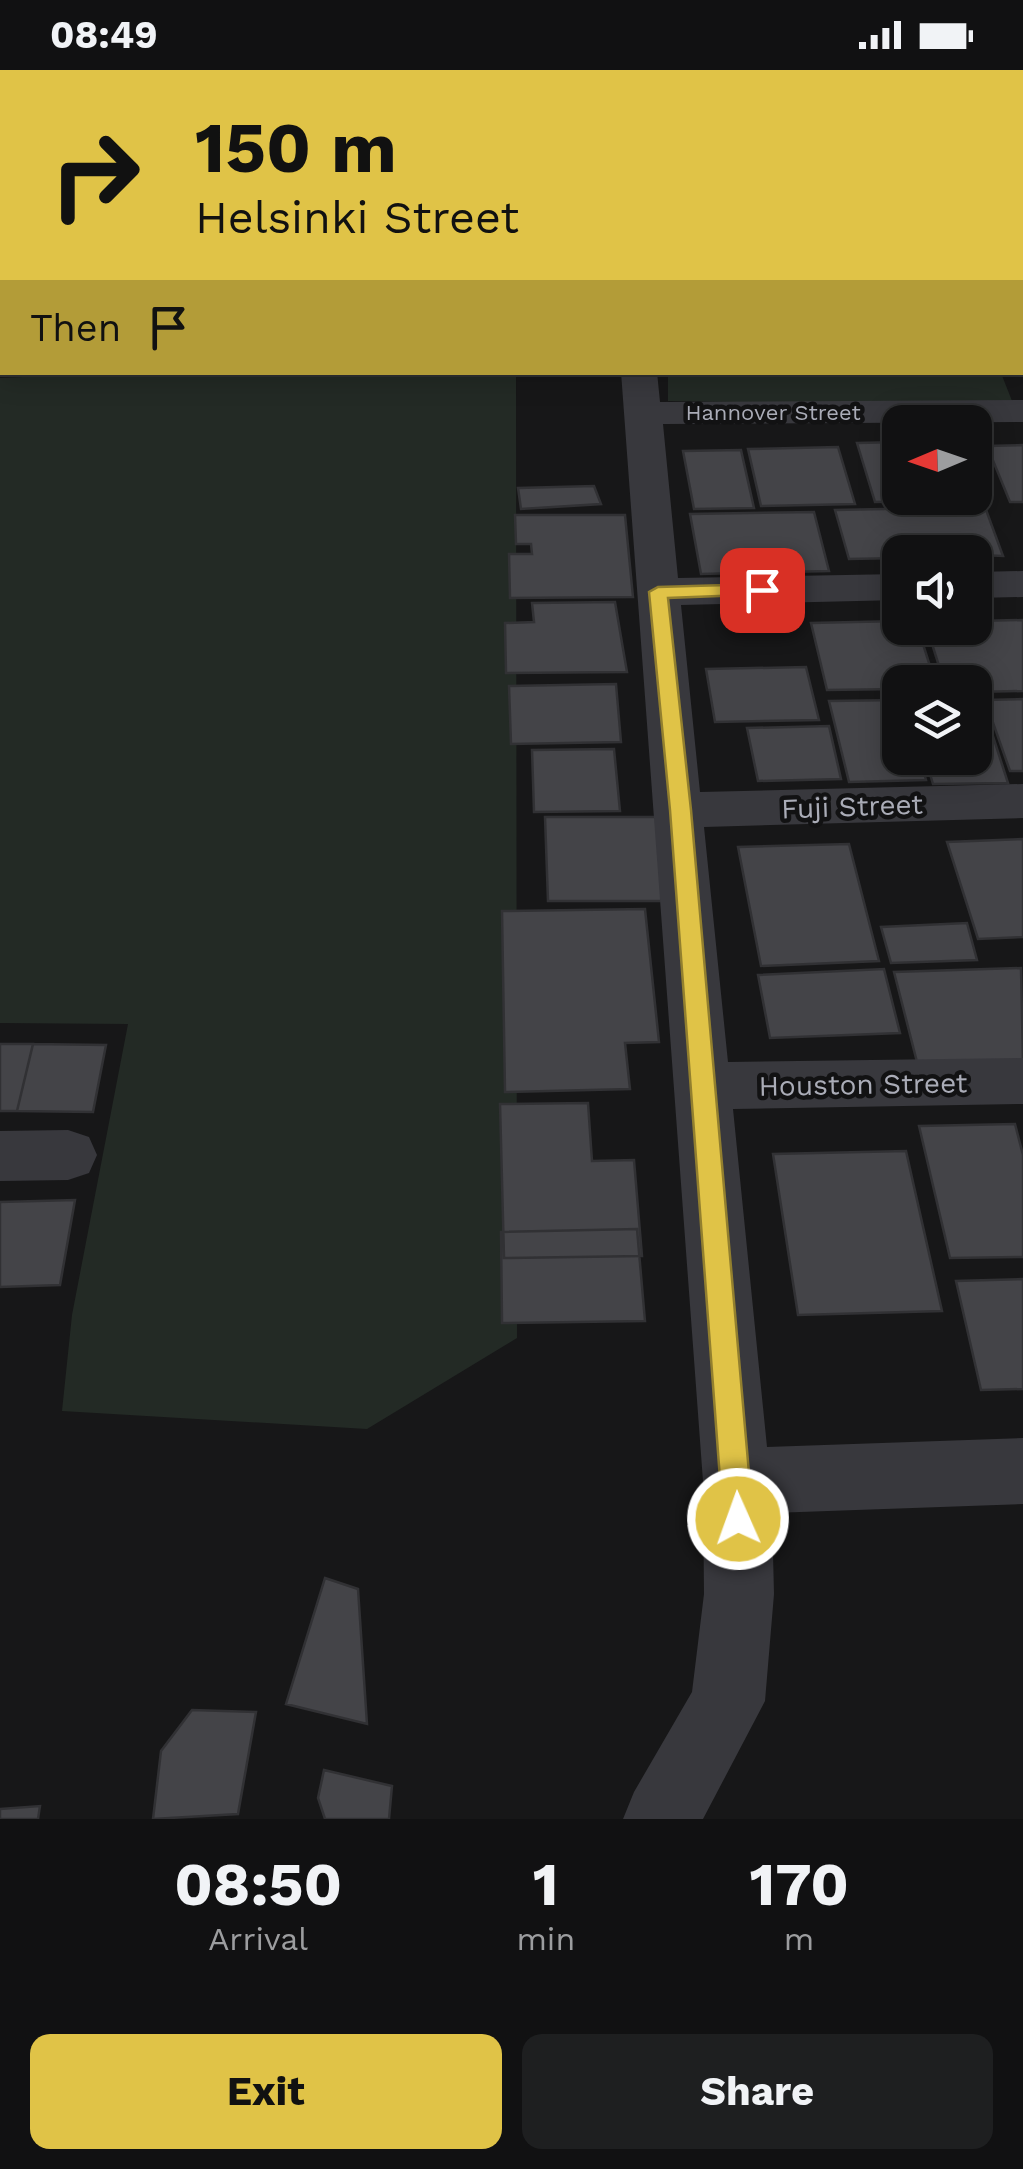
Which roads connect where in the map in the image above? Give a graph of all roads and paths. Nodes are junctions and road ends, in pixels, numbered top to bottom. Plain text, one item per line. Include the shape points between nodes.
1 (1007, 375) edge
2 (641, 393) edge
3 (1022, 411) edge
4 (1023, 584) edge
5 (992, 585) edge
6 (882, 586) edge
7 (658, 592) junction
8 (1023, 801) edge
9 (680, 810) junction
10 (1023, 1081) edge
11 (704, 1086) junction
12 (68, 1155) dead end
13 (0, 1156) edge
14 (1023, 1471) edge
15 (737, 1481) junction
16 (661, 1819) edge

1 - 3 street
2 - 3 street, Hannover Street
2 - 7 street
4 - 5 street
6 - 7 street
7 - 9 street
8 - 9 street, Fuji Street
9 - 11 street
10 - 11 street, Houston Street
11 - 15 street
12 - 13 street
14 - 15 street
15 - 16 street via 739,1594 728,1702

